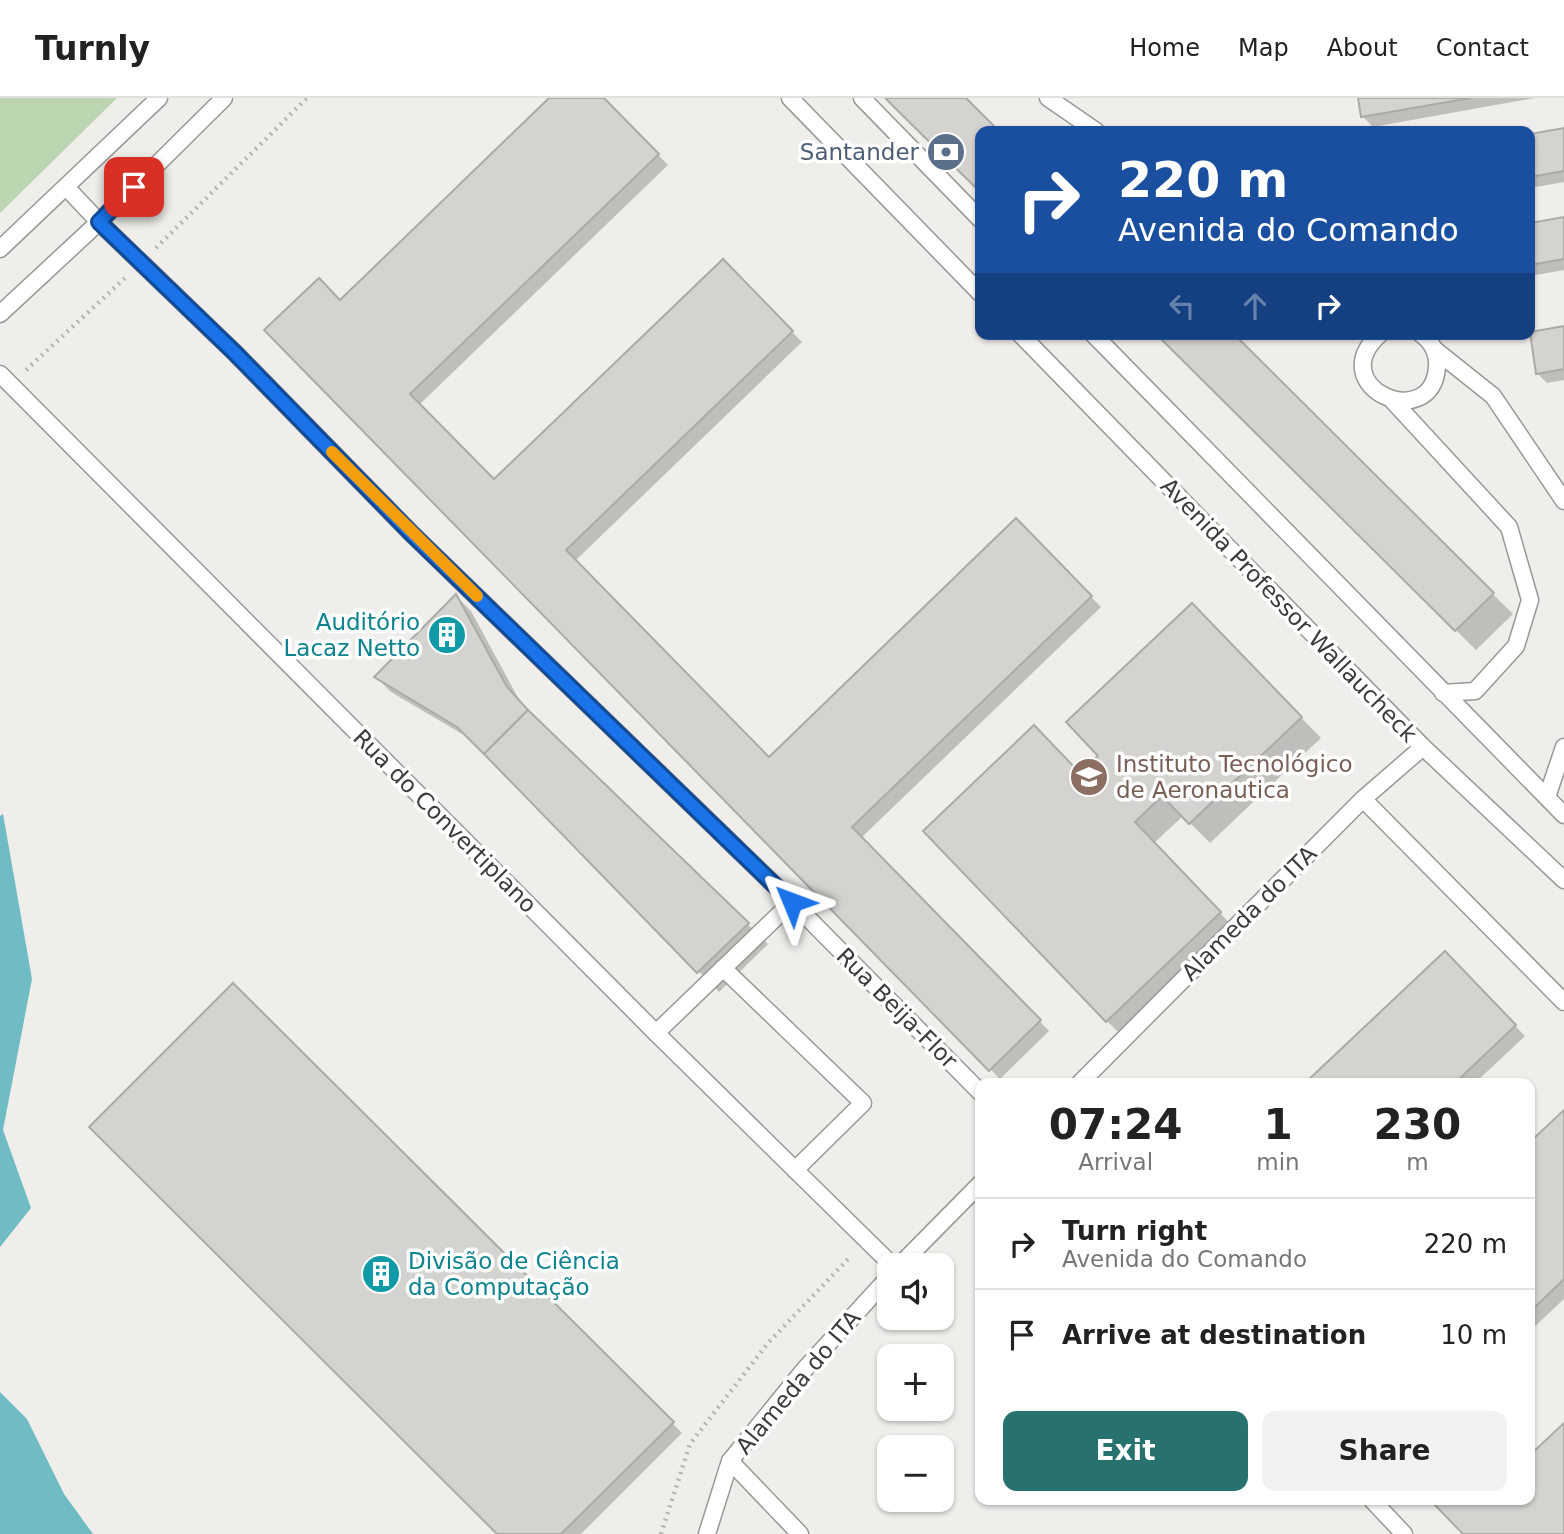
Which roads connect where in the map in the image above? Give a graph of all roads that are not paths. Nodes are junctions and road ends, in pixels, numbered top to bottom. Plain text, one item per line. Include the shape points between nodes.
1 (159, 98) edge
2 (224, 98) edge
3 (790, 98) edge
4 (862, 98) edge
5 (1048, 98) edge
6 (1089, 126) edge
7 (66, 187) junction
8 (975, 214) edge
9 (99, 222) junction
10 (0, 249) edge
11 (975, 288) edge
12 (0, 314) edge
13 (1026, 340) edge
14 (1099, 340) edge
15 (1368, 340) edge
16 (1426, 340) edge
17 (1434, 349) junction
18 (0, 374) edge
19 (1392, 400) junction
20 (1564, 500) edge
21 (1443, 693) junction
22 (1423, 747) junction
23 (1564, 747) edge
24 (1547, 797) junction
25 (1363, 799) junction
26 (1564, 815) edge
27 (1564, 880) edge
28 (792, 902) junction
29 (723, 968) junction
30 (1564, 1002) edge
31 (656, 1033) junction
32 (1085, 1078) edge
33 (975, 1087) edge
34 (795, 1170) junction
35 (975, 1189) edge
36 (880, 1253) edge
37 (912, 1253) edge
38 (877, 1290) edge
39 (730, 1461) junction
40 (1376, 1505) edge
41 (707, 1534) edge
42 (800, 1534) edge
43 (1404, 1534) edge

1 - 7 lane
2 - 9 lane
3 - 11 lane
4 - 8 lane
5 - 6 lane
7 - 9 lane, Rua Beija-Flor
7 - 10 lane
9 - 12 lane
9 - 28 lane, Rua Beija-Flor via 422,544
13 - 22 lane, Avenida Professor Wallaucheck
14 - 21 lane
15 - 19 lane via 1363,365 1366,377 1381,396
16 - 17 lane
17 - 19 lane via 1437,372 1433,383 1415,399
17 - 20 lane via 1493,396
18 - 31 lane, Rua do Convertiplano
19 - 21 lane via 1508,527 1531,600 1516,646 1475,691
21 - 24 lane
22 - 25 lane, Alameda do ITA
22 - 27 lane, Avenida Professor Wallaucheck
23 - 24 lane
24 - 26 lane
25 - 30 lane
25 - 32 lane, Alameda do ITA
28 - 29 lane
28 - 33 lane, Rua Beija-Flor
29 - 31 lane
29 - 34 lane via 863,1103
31 - 34 lane, Rua do Convertiplano
34 - 36 lane, Rua do Convertiplano
35 - 37 lane
38 - 39 lane, Alameda do ITA
39 - 41 lane, Alameda do ITA
39 - 42 lane
40 - 43 lane

